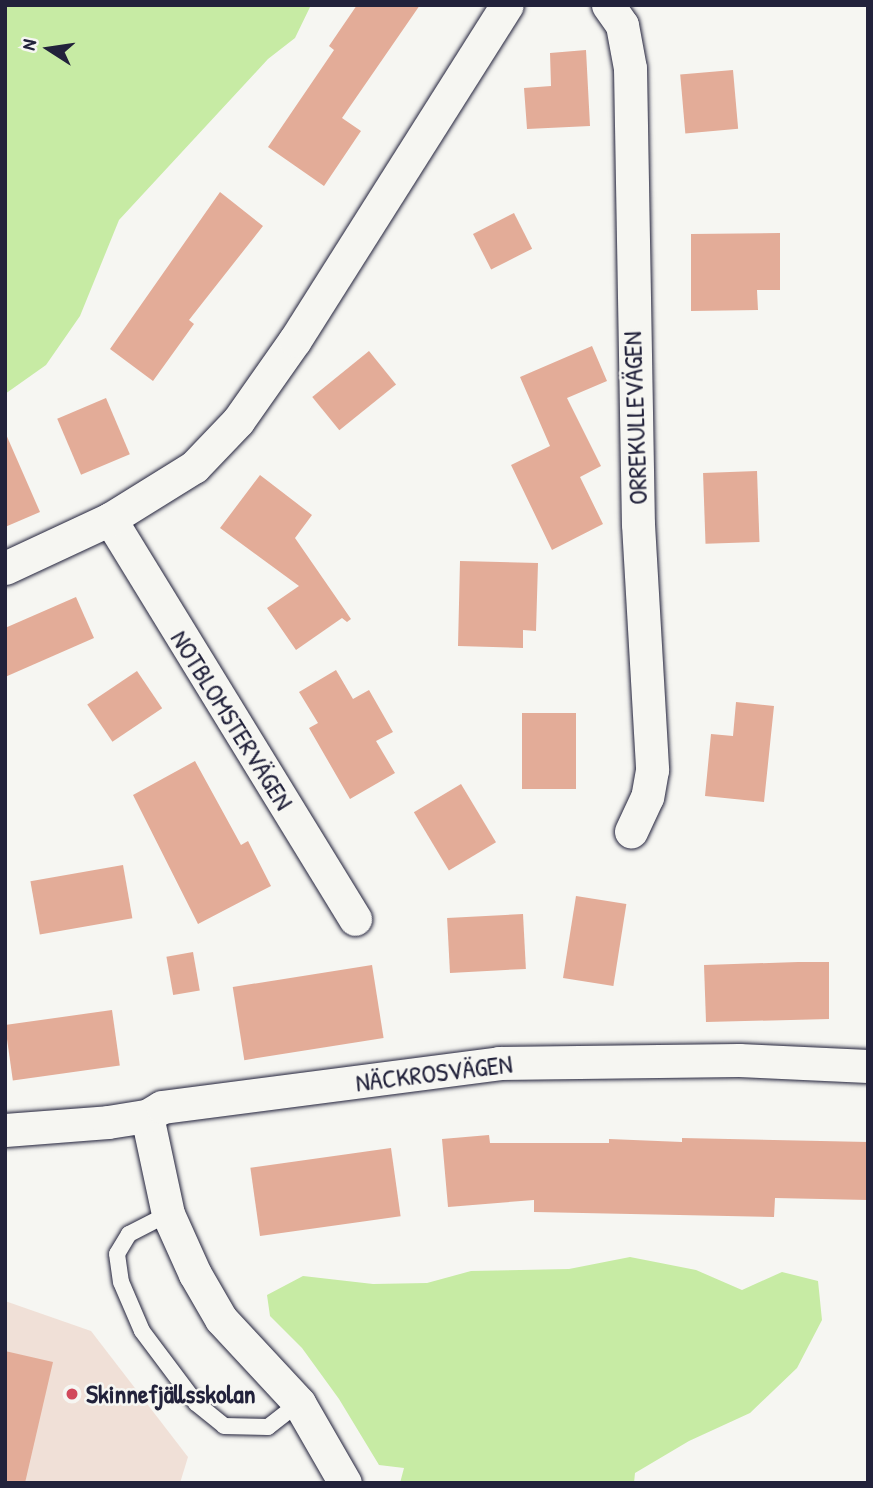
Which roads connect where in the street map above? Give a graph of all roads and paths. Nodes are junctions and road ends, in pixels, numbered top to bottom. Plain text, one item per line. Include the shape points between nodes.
1 (507, 5) edge
2 (608, 5) edge
3 (110, 519) junction
4 (5, 568) edge
5 (631, 831) dead end
6 (355, 919) dead end
7 (868, 1066) edge
8 (147, 1116) junction
9 (5, 1130) edge
10 (168, 1214) junction
11 (299, 1403) junction
12 (345, 1483) edge

1 - 3 street via 295,340 238,421 194,467
2 - 5 street, ORREKULLEVÄGEN via 622,25 630,68 637,497 652,771 647,797
3 - 4 street
3 - 6 street, NOTBLOMSTERVÄGEN
7 - 8 street, NÄCKROSVÄGEN via 739,1060 499,1063 162,1107
8 - 9 street, NÄCKROSVÄGEN
8 - 10 street
10 - 11 street via 220,1318
10 - 11 lane via 129,1234 117,1254 121,1282 142,1331 196,1403 224,1426 268,1427
11 - 12 street

